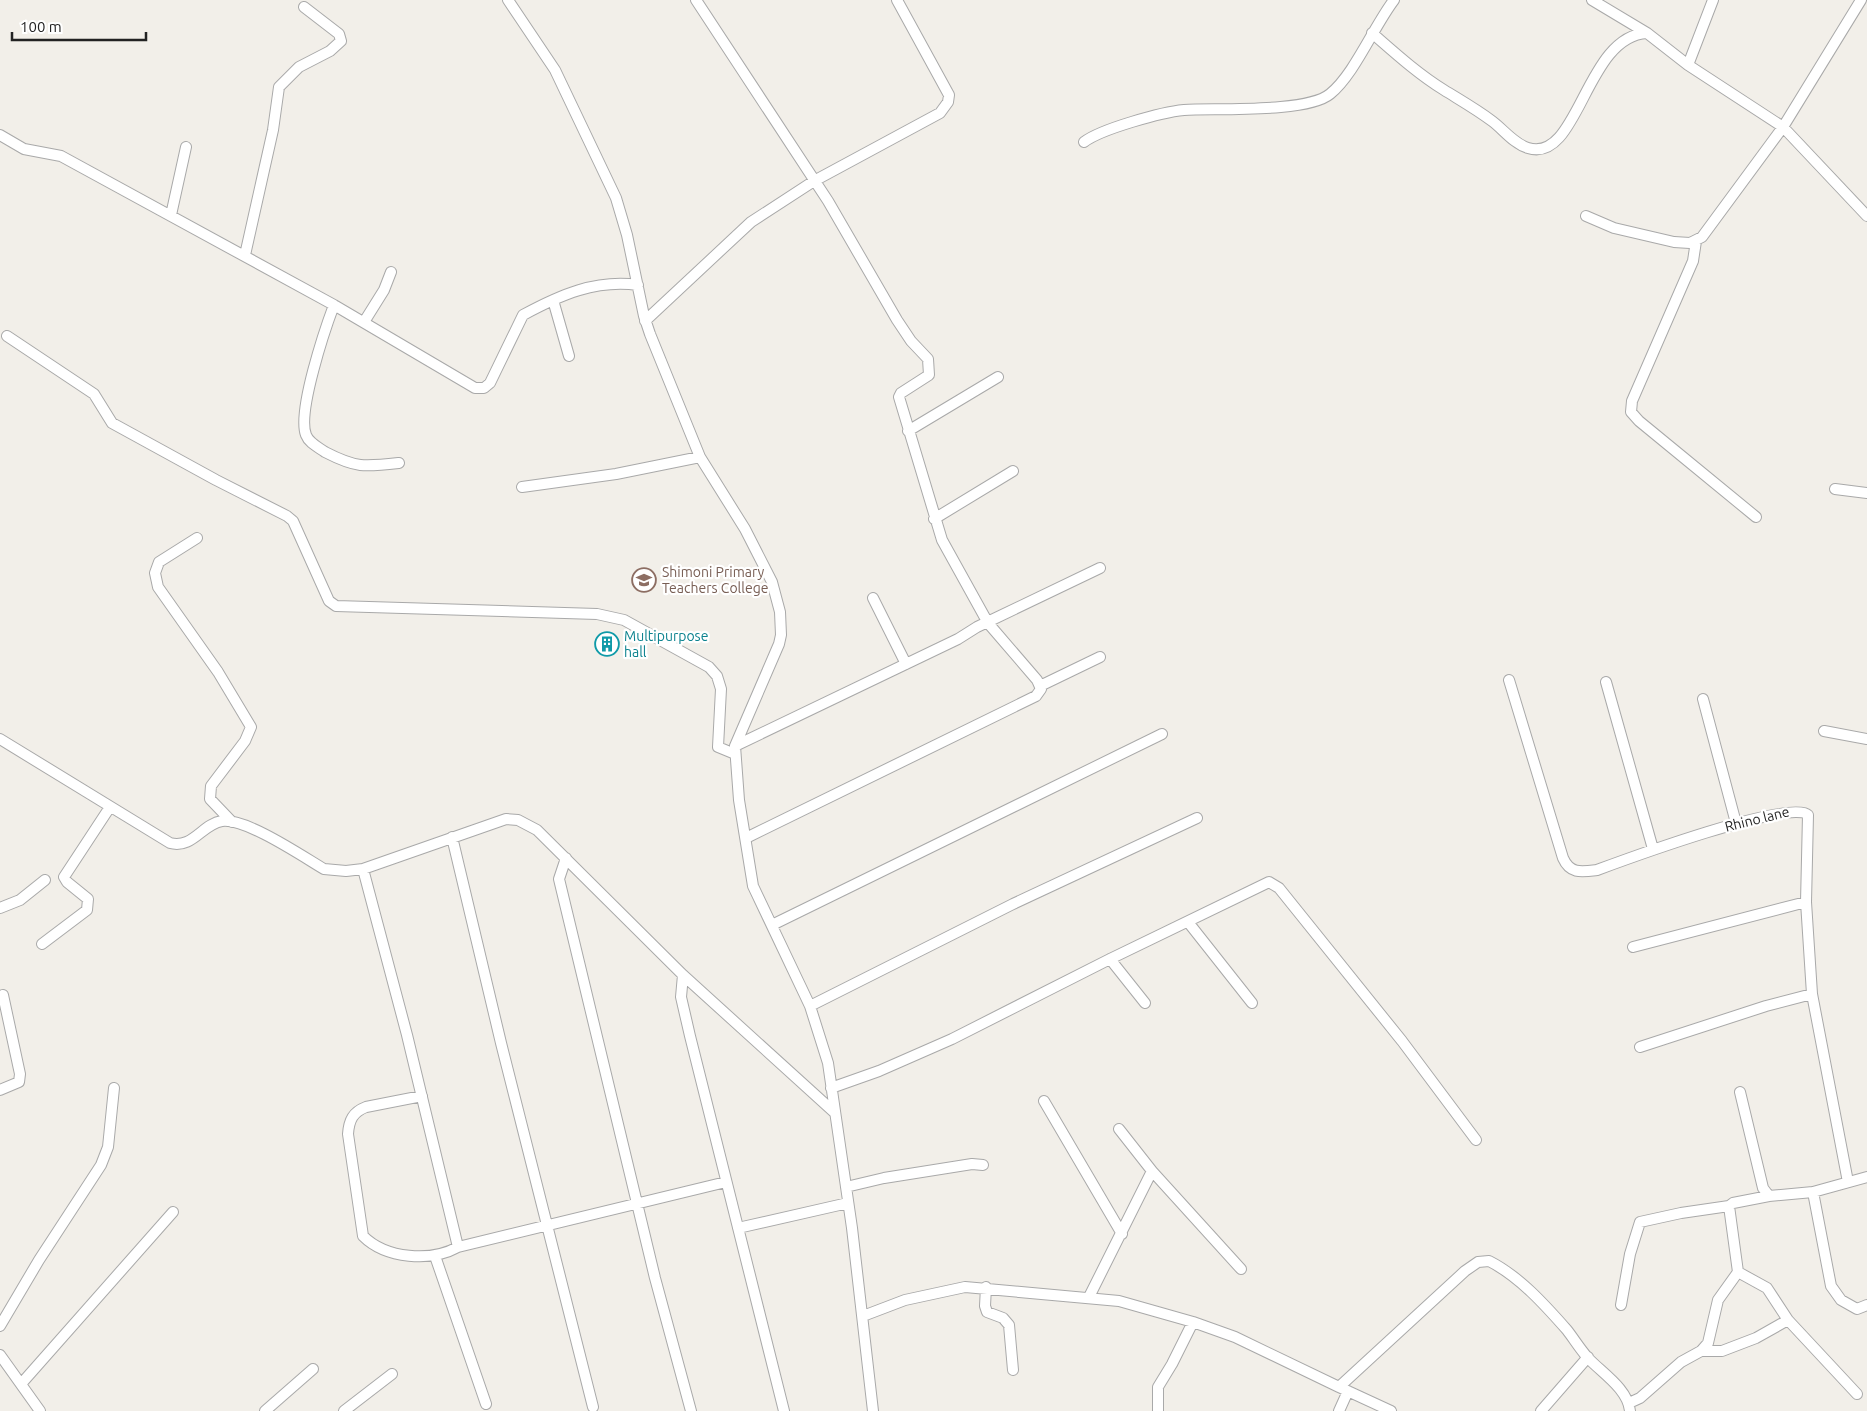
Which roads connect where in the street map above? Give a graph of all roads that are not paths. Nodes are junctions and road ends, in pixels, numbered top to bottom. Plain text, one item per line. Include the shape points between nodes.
1 (508, 0) edge
2 (696, 0) edge
3 (897, 0) edge
4 (1394, 0) edge
5 (1592, 0) edge
6 (1713, 0) edge
7 (1861, 0) edge
8 (304, 7) dead end
9 (1372, 33) junction
10 (1647, 33) junction
11 (1688, 65) junction
12 (1783, 127) junction
13 (0, 135) edge
14 (1084, 142) dead end
15 (186, 147) dead end
16 (814, 181) junction
17 (171, 215) junction
18 (1586, 216) dead end
19 (1867, 216) edge
20 (1696, 241) junction
21 (245, 255) junction
22 (391, 272) dead end
23 (638, 285) junction
24 (552, 300) junction
25 (334, 305) junction
26 (645, 320) junction
27 (364, 322) junction
28 (7, 336) dead end
29 (569, 356) dead end
30 (998, 377) dead end
31 (908, 431) junction
32 (700, 456) junction
33 (398, 463) dead end
34 (1013, 471) dead end
35 (522, 487) dead end
36 (1835, 489) dead end
37 (1867, 493) edge
38 (1756, 517) dead end
39 (934, 519) junction
40 (197, 538) dead end
41 (1100, 568) dead end
42 (872, 598) dead end
43 (988, 623) junction
44 (1100, 657) dead end
45 (906, 664) junction
46 (1509, 680) dead end
47 (1606, 682) dead end
48 (1040, 686) junction
49 (1703, 699) dead end
50 (1824, 731) dead end
51 (1162, 734) dead end
52 (0, 739) edge
53 (1867, 739) edge
54 (735, 750) junction
55 (110, 808) junction
56 (1197, 818) dead end
57 (232, 822) junction
58 (1736, 823) junction
59 (452, 837) junction
60 (746, 838) junction
61 (1653, 849) junction
62 (566, 858) junction
63 (363, 868) junction
64 (45, 880) dead end
65 (1806, 902) junction
66 (0, 908) edge
67 (1188, 922) junction
68 (772, 925) junction
69 (42, 944) dead end
70 (1633, 947) dead end
71 (1110, 959) junction
72 (683, 975) junction
73 (1812, 994) junction
74 (3, 995) dead end
75 (1144, 1003) dead end
76 (1252, 1003) dead end
77 (810, 1006) junction
78 (1640, 1047) dead end
79 (114, 1088) dead end
80 (831, 1088) junction
81 (0, 1090) edge
82 (1740, 1092) dead end
83 (422, 1096) junction
84 (1044, 1100) dead end
85 (834, 1112) junction
86 (1120, 1129) dead end
87 (1476, 1140) dead end
88 (982, 1165) dead end
89 (1152, 1171) junction
90 (1867, 1177) edge
91 (726, 1182) junction
92 (1848, 1182) junction
93 (846, 1187) junction
94 (1813, 1192) junction
95 (1769, 1196) junction
96 (848, 1203) junction
97 (638, 1204) junction
98 (1729, 1206) junction
99 (173, 1212) dead end
100 (548, 1226) junction
101 (738, 1228) junction
102 (1122, 1234) junction
103 (458, 1247) junction
104 (435, 1256) junction
105 (1241, 1269) dead end
106 (1738, 1272) junction
107 (986, 1287) junction
108 (1089, 1297) junction
109 (1867, 1304) edge
110 (1621, 1305) dead end
111 (862, 1316) junction
112 (1788, 1320) junction
113 (1193, 1322) junction
114 (0, 1326) edge
115 (1701, 1350) junction
116 (0, 1355) edge
117 (1588, 1357) junction
118 (313, 1369) dead end
119 (1013, 1370) dead end
120 (392, 1374) dead end
121 (21, 1384) junction
122 (1344, 1389) junction
123 (1856, 1394) dead end
124 (486, 1404) dead end
125 (594, 1407) dead end
126 (1630, 1407) edge
127 (40, 1411) edge
128 (265, 1411) edge
129 (344, 1411) edge
130 (691, 1411) edge
131 (784, 1411) edge
132 (873, 1411) edge
133 (1158, 1411) edge
134 (1339, 1411) edge
135 (1391, 1411) edge
136 (1541, 1411) edge

1 - 23 street via 555,70 599,161 618,207
2 - 16 street
3 - 16 street via 948,95 948,102 940,113
4 - 9 street
5 - 10 street
6 - 11 street
7 - 12 street
8 - 21 street via 339,34 341,41 330,51 299,67 279,87 273,130
9 - 10 street via 1406,62 1493,121 1520,144 1537,150 1559,139 1605,58 1617,44 1631,36
9 - 14 street via 1337,87 1322,99 1256,109 1182,110 1102,131
10 - 11 street
11 - 12 street
12 - 19 street
12 - 20 street
13 - 17 street via 24,150 61,156
15 - 17 street
16 - 26 street via 751,222
16 - 31 street via 897,320 928,359 929,375 899,397
17 - 21 street
18 - 20 street via 1614,228 1674,242
20 - 38 street via 1693,261 1632,400 1631,412
21 - 25 street
22 - 27 street
23 - 24 street via 604,283
23 - 26 street
24 - 27 street via 521,317 490,383 480,389
24 - 29 street
25 - 27 street
25 - 33 street via 319,348 309,392 304,426 306,436 312,443 350,464 364,467
26 - 32 street
28 - 54 street via 94,394 112,423 287,516 293,521 329,601 336,606 597,614 624,620 709,667 718,676 721,689 718,747
30 - 31 street
31 - 39 street
32 - 35 street via 616,474
32 - 54 street via 760,557 772,582 780,612 779,644
34 - 39 street
36 - 37 street
39 - 43 street via 942,540
40 - 57 street via 159,562 155,573 158,587 218,672 251,727 245,741 211,786 210,799
41 - 43 street
42 - 45 street
43 - 45 street
43 - 48 street
44 - 48 street
45 - 54 street
46 - 61 street, Rhino lane via 1567,867 1574,872 1596,870
47 - 61 street
48 - 60 street via 1040,693 1036,696
49 - 58 street
50 - 53 street
51 - 68 street
52 - 55 street
54 - 60 street
55 - 57 street via 176,844 190,841 217,823
55 - 69 street via 64,877 88,899 87,910
56 - 77 street via 1013,904
57 - 63 street via 253,828 324,869 346,871
58 - 61 street, Rhino lane
58 - 65 street, Rhino lane via 1796,810 1808,815
59 - 62 street via 506,818 518,820 537,830
59 - 63 street
59 - 100 street
60 - 68 street via 753,886
62 - 72 street
62 - 97 street via 559,879
63 - 83 street
64 - 66 street via 20,900
65 - 70 street
65 - 73 street, Rhino lane
67 - 71 street
67 - 76 street
67 - 87 street via 1263,884 1274,884 1402,1041
68 - 77 street
71 - 75 street
71 - 80 street via 952,1039
72 - 85 street
72 - 91 street via 681,997
73 - 78 street
73 - 92 street, Rhino lane
74 - 81 street via 20,1074 18,1082
77 - 80 street via 828,1063
79 - 114 street via 108,1147 101,1165
80 - 85 street
82 - 95 street via 1763,1188
83 - 103 street
83 - 104 street via 359,1110 348,1122 348,1134 363,1236 373,1244 398,1253
84 - 102 street
85 - 93 street
86 - 89 street
88 - 93 street via 884,1178
89 - 102 street
89 - 105 street
90 - 92 street
91 - 97 street
91 - 101 street
92 - 94 street
93 - 96 street
94 - 95 street
94 - 109 street via 1831,1286 1848,1306 1856,1309
95 - 98 street
96 - 101 street
96 - 111 street
97 - 100 street
97 - 130 street
98 - 106 street
98 - 110 street via 1640,1222 1630,1254
99 - 121 street
100 - 103 street
100 - 125 street
101 - 131 street
102 - 108 street
103 - 104 street
104 - 124 street
106 - 112 street via 1767,1288
106 - 115 street via 1718,1300 1708,1343
107 - 108 street
107 - 111 street via 934,1293
107 - 119 street via 987,1312 1003,1318 1009,1325
108 - 113 street via 1118,1301
111 - 132 street
112 - 115 street via 1756,1338 1722,1350
112 - 123 street
113 - 122 street via 1235,1337
113 - 133 street via 1158,1387
115 - 126 street via 1681,1362
116 - 121 street
117 - 122 street via 1567,1330 1513,1276 1485,1260 1465,1271
117 - 126 street via 1610,1378
117 - 136 street
118 - 128 street
120 - 129 street
121 - 127 street
122 - 134 street
122 - 135 street

